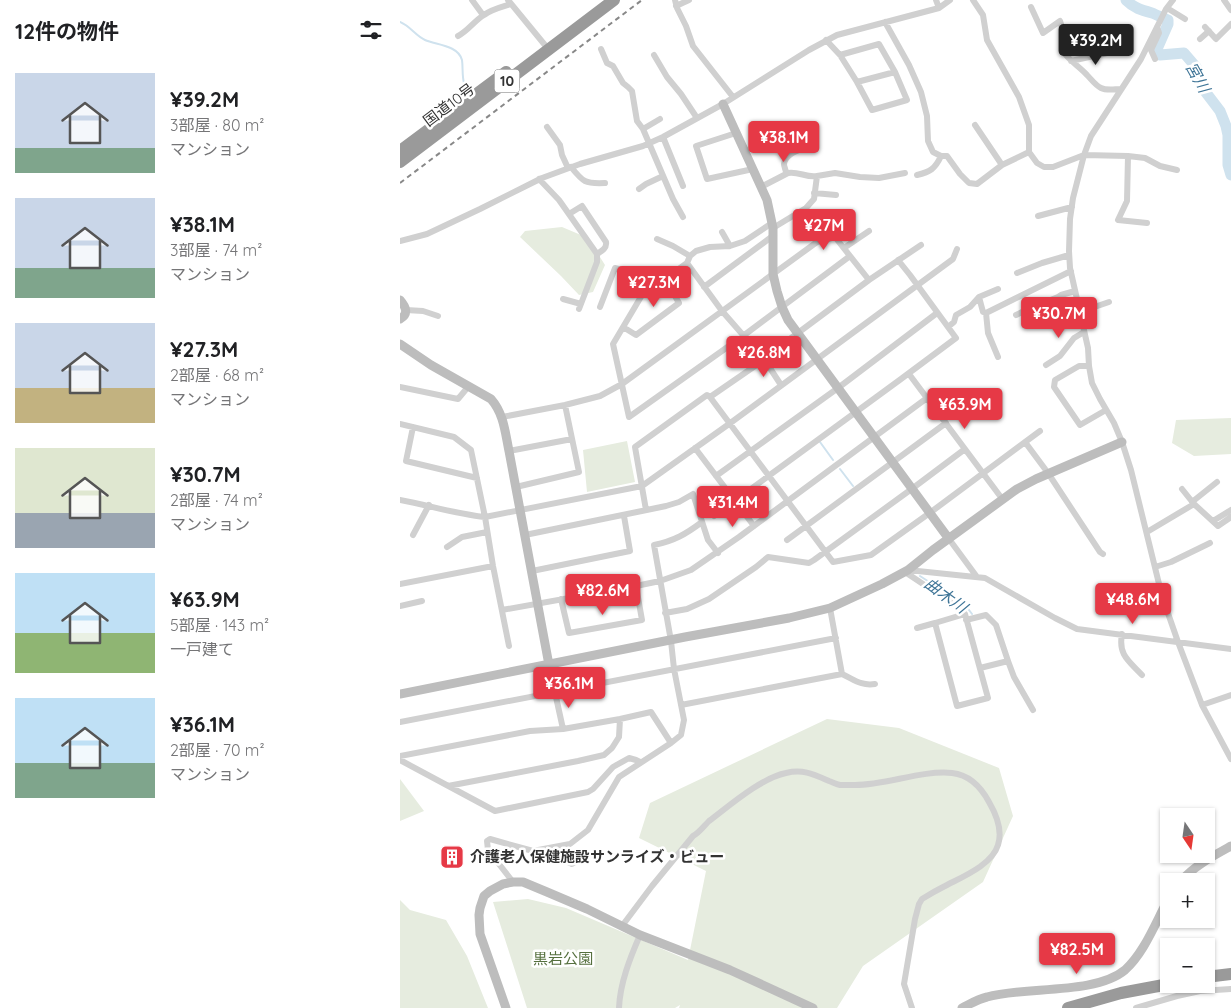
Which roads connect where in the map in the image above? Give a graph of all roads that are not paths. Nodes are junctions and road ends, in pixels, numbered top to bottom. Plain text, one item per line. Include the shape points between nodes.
1 (472, 0) edge
2 (600, 0) edge
3 (614, 0) edge
4 (689, 0) edge
5 (936, 0) edge
6 (950, 0) edge
7 (973, 0) edge
8 (1172, 0) edge
9 (1224, 0) edge
10 (510, 2) edge
11 (676, 3) edge
12 (1031, 7) dead end
13 (939, 8) junction
14 (1167, 8) junction
15 (1231, 10) edge
16 (483, 15) junction
17 (1185, 19) dead end
18 (885, 22) junction
19 (1231, 24) edge
20 (1158, 25) junction
21 (1088, 30) dead end
22 (458, 36) dead end
23 (1200, 39) dead end
24 (826, 40) junction
25 (547, 46) junction
26 (601, 49) dead end
27 (1116, 51) dead end
28 (654, 55) dead end
29 (840, 55) junction
30 (1095, 56) junction
31 (1155, 59) dead end
32 (1071, 61) junction
33 (895, 72) junction
34 (857, 82) junction
35 (1121, 90) junction
36 (732, 97) junction
37 (723, 104) junction
38 (697, 118) junction
39 (660, 120) dead end
40 (975, 125) dead end
41 (547, 127) dead end
42 (644, 129) junction
43 (736, 133) junction
44 (663, 138) junction
45 (650, 143) junction
46 (801, 149) dead end
47 (400, 151) edge
48 (1029, 152) junction
49 (1084, 155) junction
50 (941, 156) junction
51 (1128, 156) junction
52 (400, 162) edge
53 (1002, 164) junction
54 (569, 168) junction
55 (753, 169) junction
56 (1177, 170) dead end
57 (905, 172) dead end
58 (786, 173) junction
59 (916, 175) dead end
60 (664, 176) junction
61 (817, 176) junction
62 (539, 180) junction
63 (604, 183) dead end
64 (682, 186) dead end
65 (761, 187) junction
66 (639, 189) dead end
67 (814, 193) junction
68 (836, 195) dead end
69 (1072, 207) junction
70 (568, 214) junction
71 (1038, 216) dead end
72 (683, 217) dead end
73 (1147, 223) dead end
74 (773, 229) junction
75 (869, 231) dead end
76 (722, 232) dead end
77 (657, 239) dead end
78 (400, 241) edge
79 (922, 245) dead end
80 (730, 246) junction
81 (844, 248) junction
82 (957, 249) dead end
83 (597, 254) junction
84 (1069, 255) junction
85 (690, 256) junction
86 (850, 256) junction
87 (898, 260) junction
88 (687, 263) junction
89 (1071, 271) junction
90 (1017, 273) dead end
91 (773, 274) junction
92 (665, 279) junction
93 (869, 280) junction
94 (917, 285) junction
95 (704, 287) junction
96 (998, 289) dead end
97 (645, 290) junction
98 (1075, 290) junction
99 (979, 297) junction
100 (563, 299) dead end
101 (400, 300) edge
102 (1109, 302) dead end
103 (600, 307) dead end
104 (782, 307) junction
105 (406, 310) junction
106 (722, 311) junction
107 (1080, 312) junction
108 (938, 313) junction
109 (986, 313) junction
110 (1016, 315) dead end
111 (438, 316) dead end
112 (400, 319) edge
113 (948, 326) junction
114 (623, 327) junction
115 (1084, 332) junction
116 (798, 333) junction
117 (743, 336) junction
118 (400, 344) edge
119 (998, 357) dead end
120 (817, 358) junction
121 (764, 359) junction
122 (1046, 366) dead end
123 (1089, 366) junction
124 (909, 374) junction
125 (622, 384) junction
126 (781, 385) junction
127 (400, 387) edge
128 (468, 387) junction
129 (838, 388) junction
130 (710, 398) junction
131 (927, 398) junction
132 (565, 405) junction
133 (1106, 410) junction
134 (856, 412) junction
135 (502, 417) junction
136 (946, 423) junction
137 (400, 424) edge
138 (729, 424) junction
139 (413, 427) junction
140 (1040, 431) dead end
141 (875, 437) junction
142 (572, 439) junction
143 (1025, 442) junction
144 (1122, 442) junction
145 (695, 448) junction
146 (965, 449) junction
147 (509, 451) junction
148 (750, 452) junction
149 (893, 462) junction
150 (984, 473) junction
151 (1048, 473) junction
152 (716, 476) junction
153 (768, 476) junction
154 (477, 478) junction
155 (1216, 482) dead end
156 (642, 486) junction
157 (516, 487) junction
158 (913, 488) junction
159 (1182, 489) dead end
160 (400, 500) edge
161 (1003, 500) junction
162 (735, 501) junction
163 (787, 501) junction
164 (1193, 503) junction
165 (429, 505) junction
166 (520, 510) junction
167 (646, 510) junction
168 (1231, 510) edge
169 (931, 512) junction
170 (624, 516) junction
171 (714, 516) dead end
172 (1231, 516) edge
173 (485, 517) junction
174 (1213, 520) junction
175 (702, 522) junction
176 (754, 526) junction
177 (805, 527) junction
178 (487, 532) junction
179 (1147, 532) junction
180 (413, 535) dead end
181 (525, 535) junction
182 (949, 539) junction
183 (787, 540) dead end
184 (1210, 543) dead end
185 (447, 547) dead end
186 (824, 552) junction
187 (718, 553) junction
188 (1103, 554) dead end
189 (493, 566) junction
190 (1156, 567) junction
191 (532, 570) junction
192 (907, 571) junction
193 (976, 577) junction
194 (660, 581) junction
195 (400, 584) edge
196 (636, 586) junction
197 (561, 599) junction
198 (422, 601) dead end
199 (538, 604) junction
200 (400, 606) edge
201 (830, 608) junction
202 (502, 610) junction
203 (665, 614) junction
204 (966, 617) junction
205 (935, 623) junction
206 (917, 628) dead end
207 (1122, 634) junction
208 (836, 638) junction
209 (671, 641) junction
210 (1178, 642) junction
211 (509, 646) dead end
212 (1231, 649) edge
213 (1008, 661) junction
214 (550, 665) junction
215 (980, 668) junction
216 (674, 669) junction
217 (842, 674) junction
218 (1142, 675) dead end
219 (875, 684) dead end
220 (555, 693) junction
221 (400, 694) edge
222 (1231, 695) edge
223 (1202, 705) junction
224 (681, 706) junction
225 (1034, 710) dead end
226 (620, 719) junction
227 (400, 722) edge
228 (563, 729) junction
229 (671, 743) junction
230 (400, 758) edge
231 (1231, 759) edge
232 (640, 762) junction
233 (448, 786) junction
234 (560, 846) junction
235 (1231, 846) edge
236 (590, 854) dead end
237 (1188, 873) edge
238 (513, 882) junction
239 (1160, 915) edge
240 (622, 926) junction
241 (640, 935) junction
242 (1231, 974) edge
243 (1215, 976) edge
244 (1160, 986) edge
245 (1231, 989) edge
246 (506, 1008) edge
247 (619, 1008) edge
248 (813, 1008) edge
249 (912, 1008) edge
250 (962, 1008) edge
251 (1068, 1008) edge
252 (1136, 1008) edge

1 - 16 street
2 - 25 highway, 国道10号 / 10
3 - 25 highway, 国道10号 / 10
4 - 11 street
5 - 13 street
6 - 13 street
7 - 48 street via 983,15 987,40 1019,97 1029,125
8 - 14 street
9 - 15 street
10 - 16 street
10 - 25 street
11 - 36 street via 693,46
12 - 32 street via 1043,33 1060,21 1065,37 1062,50
13 - 18 street
14 - 17 street
14 - 20 street
16 - 22 street
18 - 24 street
18 - 50 street via 921,92 927,116 928,141 933,152
19 - 23 street via 1216,39 1207,29
20 - 31 street via 1159,33 1151,50
20 - 35 street
21 - 30 street
24 - 29 street
24 - 36 street
25 - 47 highway, 国道10号 / 10
25 - 52 highway, 国道10号 / 10
26 - 42 street via 607,63 632,91 637,121
27 - 30 street
28 - 38 street
29 - 33 street via 879,44
29 - 34 street
30 - 32 street
32 - 35 street via 1099,88
33 - 34 street
33 - 34 street via 907,100 872,110
35 - 49 street via 1090,136
36 - 37 street
37 - 38 street
37 - 43 street
38 - 44 street
39 - 42 street
40 - 53 street
41 - 54 street via 560,145
42 - 45 street
43 - 55 street
43 - 55 street via 696,146 707,179
44 - 45 street
44 - 64 street
45 - 54 street
45 - 60 street
46 - 58 street via 786,158
48 - 49 street via 1044,167 1053,167
48 - 53 street
49 - 51 street
49 - 69 street
50 - 53 street via 947,156 969,183 977,184
50 - 59 street via 937,165
51 - 56 street
51 - 73 street via 1127,201 1118,220
54 - 62 street
54 - 63 street via 589,184
55 - 65 street
57 - 61 street via 879,178 835,173
58 - 61 street
58 - 65 street
60 - 66 street
60 - 72 street
61 - 67 street
62 - 70 street
62 - 78 street via 427,234
65 - 74 street
67 - 68 street
67 - 74 street via 814,199 806,208
69 - 71 street
69 - 84 street
70 - 83 street
70 - 83 street via 582,206 606,242 605,248
74 - 80 street
74 - 91 street
74 - 95 street
75 - 81 street
76 - 80 street
77 - 85 street
79 - 87 street
80 - 85 street via 710,247
81 - 86 street
81 - 91 street via 835,237 817,242
82 - 94 street via 953,259
83 - 100 street via 580,307
84 - 89 street
84 - 90 street
85 - 88 street
86 - 93 street
86 - 104 street
87 - 93 street
87 - 94 street
88 - 92 street
88 - 95 street
89 - 98 street
89 - 109 street
91 - 104 street
91 - 106 street
92 - 97 street
92 - 114 street via 679,303 636,335
93 - 116 street
94 - 108 street
94 - 120 street
95 - 106 street
96 - 99 street
97 - 103 street via 634,276 615,268
97 - 114 street
98 - 107 street
98 - 110 street
99 - 109 street
99 - 113 street
101 - 105 street
102 - 107 street
104 - 116 street
104 - 117 street
105 - 111 street
105 - 112 street
106 - 117 street
106 - 125 street
107 - 115 street
108 - 113 street
108 - 129 street
109 - 119 street via 988,332
113 - 124 street via 956,338
114 - 125 street via 613,344
115 - 122 street
115 - 123 street
116 - 120 street
116 - 121 street
117 - 121 street
117 - 125 street via 629,417
118 - 128 street
120 - 126 street
120 - 129 street
121 - 126 street
121 - 130 street
123 - 133 street via 1092,383
123 - 133 street via 1079,366 1055,380 1054,387 1080,425
124 - 131 street
124 - 134 street
125 - 132 street via 600,396
126 - 138 street
127 - 128 street via 458,399
128 - 135 street via 491,400
129 - 134 street
129 - 148 street
130 - 138 street
130 - 156 street via 707,395 635,447
131 - 136 street
131 - 141 street
132 - 135 street
132 - 142 street
133 - 144 street
134 - 141 street
134 - 153 street
135 - 147 street
136 - 146 street
136 - 149 street
137 - 139 street
138 - 145 street
138 - 148 street
139 - 154 street via 454,437 471,450
139 - 154 street via 406,461
140 - 143 street
141 - 149 street
141 - 163 street
142 - 147 street
142 - 157 street via 579,472
143 - 150 street
143 - 151 street
144 - 151 street
144 - 179 street
145 - 152 street
145 - 156 street
146 - 150 street
146 - 158 street
147 - 157 street
148 - 152 street
148 - 153 street
149 - 158 street
149 - 177 street
150 - 161 street
150 - 169 street
151 - 161 street
151 - 188 street
152 - 162 street
153 - 162 street
153 - 163 street
154 - 173 street
155 - 164 street
156 - 166 street
156 - 167 street
157 - 166 street
158 - 169 street
158 - 186 street
159 - 164 street
160 - 165 street
161 - 182 street
162 - 171 street
162 - 176 street
163 - 176 street
163 - 177 street
164 - 174 street
164 - 179 street
165 - 173 street
165 - 180 street
166 - 173 street
166 - 181 street
167 - 170 street
167 - 175 street via 679,502 693,494
168 - 174 street
169 - 182 street
169 - 186 street via 871,555 832,562
170 - 181 street
170 - 191 street via 630,551
172 - 174 street via 1218,526
173 - 178 street
175 - 187 street via 708,540
175 - 194 street via 684,536 654,545
176 - 187 street
177 - 183 street
177 - 186 street
178 - 185 street via 462,537
178 - 189 street
179 - 190 street
181 - 191 street
182 - 192 street
182 - 193 street
184 - 190 street
186 - 203 street via 809,563 768,557 709,599
187 - 194 street via 691,570
189 - 195 street
189 - 202 street
190 - 210 street
191 - 199 street
192 - 193 street
192 - 201 street
192 - 204 street via 959,608
193 - 207 street via 985,578 1078,629
194 - 196 street
194 - 203 street
196 - 197 street
196 - 197 street via 642,620 569,633
197 - 199 street
198 - 200 street
199 - 202 street
199 - 214 street
201 - 208 street
201 - 209 street
202 - 211 street
203 - 209 street
204 - 205 street
204 - 213 street via 986,615 996,625
204 - 215 street
205 - 206 street
205 - 215 street via 958,706 988,698
207 - 210 street
207 - 218 street via 1120,644 1124,656
208 - 216 street
208 - 217 street
209 - 214 street
209 - 216 street
210 - 212 street
210 - 223 street
213 - 215 street
213 - 225 street
214 - 220 street
214 - 221 street
216 - 220 street
216 - 224 street
217 - 219 street via 867,686
217 - 224 street
220 - 227 street
220 - 228 street
222 - 223 street
223 - 231 street
224 - 229 street via 684,720 681,735
226 - 228 street
226 - 229 street via 651,712
226 - 233 street via 619,737 604,755
228 - 230 street via 530,731
229 - 232 street
230 - 233 street
232 - 233 street via 629,758 613,768 588,792 494,810
232 - 234 street via 619,777 588,830 570,844
234 - 236 street via 572,864
234 - 238 street via 533,851 490,839 487,841 488,850
235 - 237 street
238 - 240 street via 523,882
238 - 246 street via 503,884 484,896 479,915 480,934
239 - 250 street via 1142,950 1124,970 1106,980 986,997
240 - 241 street
240 - 249 street via 693,836 733,802 770,778 802,771 838,785 857,785 938,773 962,775 979,786 995,813 1000,831 998,845 982,865 922,899 919,904 904,984
241 - 247 street via 627,965
241 - 248 street via 730,970
242 - 243 highway
244 - 251 highway
245 - 252 street via 1200,991

